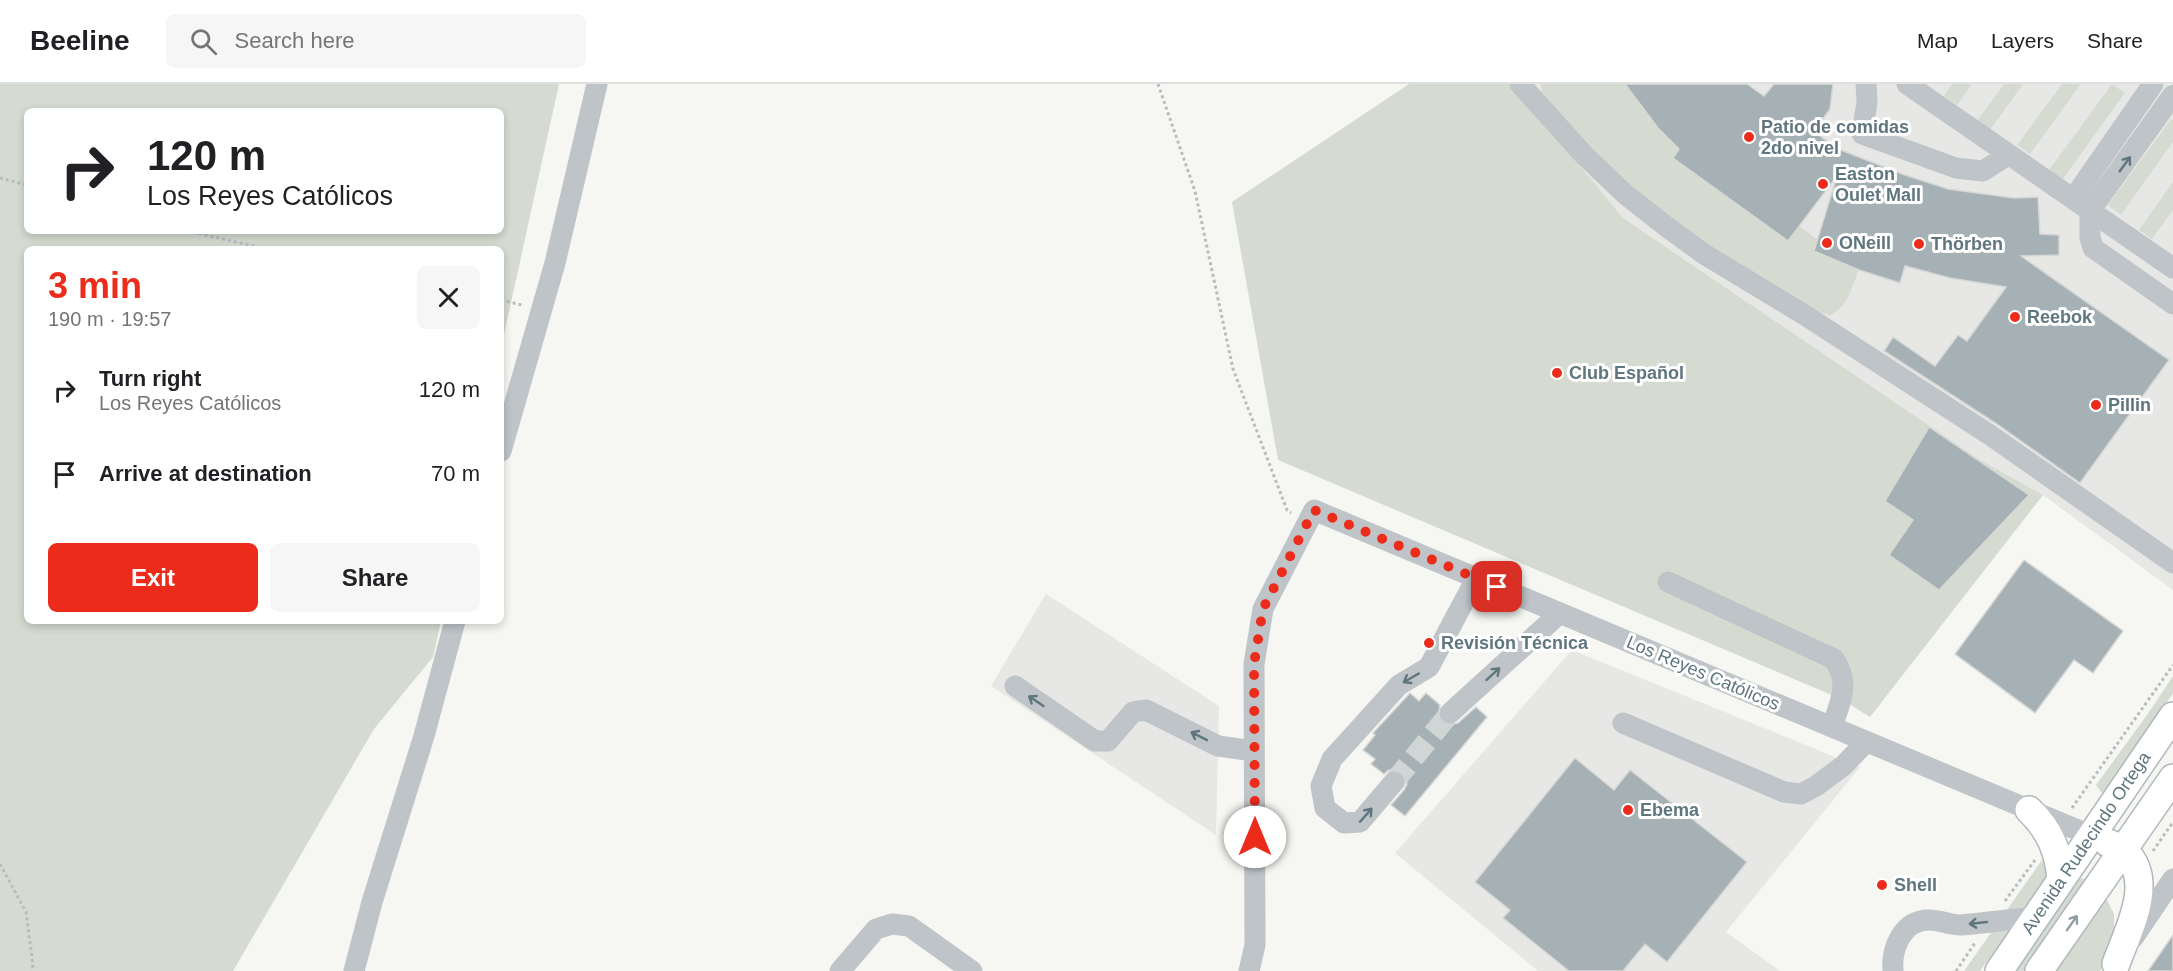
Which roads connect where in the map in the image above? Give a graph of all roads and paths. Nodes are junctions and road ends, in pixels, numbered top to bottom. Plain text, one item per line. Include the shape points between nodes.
1 (597, 84) edge
2 (1158, 84) edge
3 (1520, 84) edge
4 (1866, 84) edge
5 (1907, 84) edge
6 (2143, 88) edge
7 (2171, 105) edge
8 (2008, 155) junction
9 (0, 178) edge
10 (24, 184) edge
11 (2073, 199) junction
12 (2091, 211) junction
13 (200, 234) edge
14 (254, 246) edge
15 (2173, 268) edge
16 (2173, 304) edge
17 (504, 441) edge
18 (1287, 510) dead end
19 (2173, 563) edge
20 (1476, 579) junction
21 (1668, 582) dead end
22 (1560, 613) junction
23 (454, 624) edge
24 (1015, 686) dead end
25 (1450, 713) tunnel mouth
26 (2173, 716) edge
27 (1623, 723) dead end
28 (1832, 727) junction
29 (1866, 742) junction
30 (1254, 751) junction
31 (2173, 778) edge
32 (1394, 782) tunnel mouth
33 (2029, 810) junction
34 (2147, 816) junction
35 (2092, 836) junction
36 (2123, 850) junction
37 (0, 864) edge
38 (2137, 874) junction
39 (2061, 880) junction
40 (2170, 891) edge
41 (2036, 917) junction
42 (2113, 968) edge
43 (31, 971) edge
44 (354, 971) edge
45 (840, 971) edge
46 (972, 971) edge
47 (1249, 971) edge
48 (1893, 971) edge
49 (1998, 971) edge
50 (2039, 971) edge

1 - 17 street via 555,263
2 - 18 path via 1195,191 1233,369
3 - 19 street via 1585,156 1663,224 1990,435
4 - 8 street via 1862,134 1956,168 1983,171
5 - 8 street
6 - 7 street
6 - 11 street
12 -> 7 street
8 - 11 street
9 - 10 path
11 - 12 street
12 - 15 street
12 - 16 street via 2093,248
13 - 14 path
20 - 22 street, Los Reyes Católicos
20 - 30 street, Los Reyes Católicos via 1314,510 1263,609 1254,664
20 -> 32 street via 1429,667 1399,685 1332,759 1321,786 1325,808 1344,824 1360,822
21 - 28 street via 1834,659 1844,685
25 -> 22 street
22 - 28 street, Los Reyes Católicos
23 - 44 street
30 -> 24 street via 1218,746 1146,710 1133,712 1108,741 1095,741
26 - 35 main road, Avenida Rudecindo Ortega
27 - 29 street via 1784,792 1801,794 1837,771
28 - 29 street, Los Reyes Católicos
29 - 33 street, Los Reyes Católicos
30 - 47 street via 1255,945
31 - 34 main road, Avenida Rudecindo Ortega
33 - 35 street, Los Reyes Católicos
33 - 39 main road via 2051,837
34 - 35 main road via 2122,833
34 - 36 main road, Avenida Rudecindo Ortega
35 - 36 main road
35 - 39 main road, Avenida Rudecindo Ortega
36 - 38 main road
50 -> 36 main road, Avenida Rudecindo Ortega
37 - 43 path via 26,912
38 - 40 main road
38 - 42 main road via 2138,899
39 - 41 main road, Avenida Rudecindo Ortega
40 - 42 street
41 -> 48 street via 1958,925 1932,920 1915,922 1895,945
41 - 49 main road, Avenida Rudecindo Ortega
45 - 46 street via 876,929 892,924 909,926

